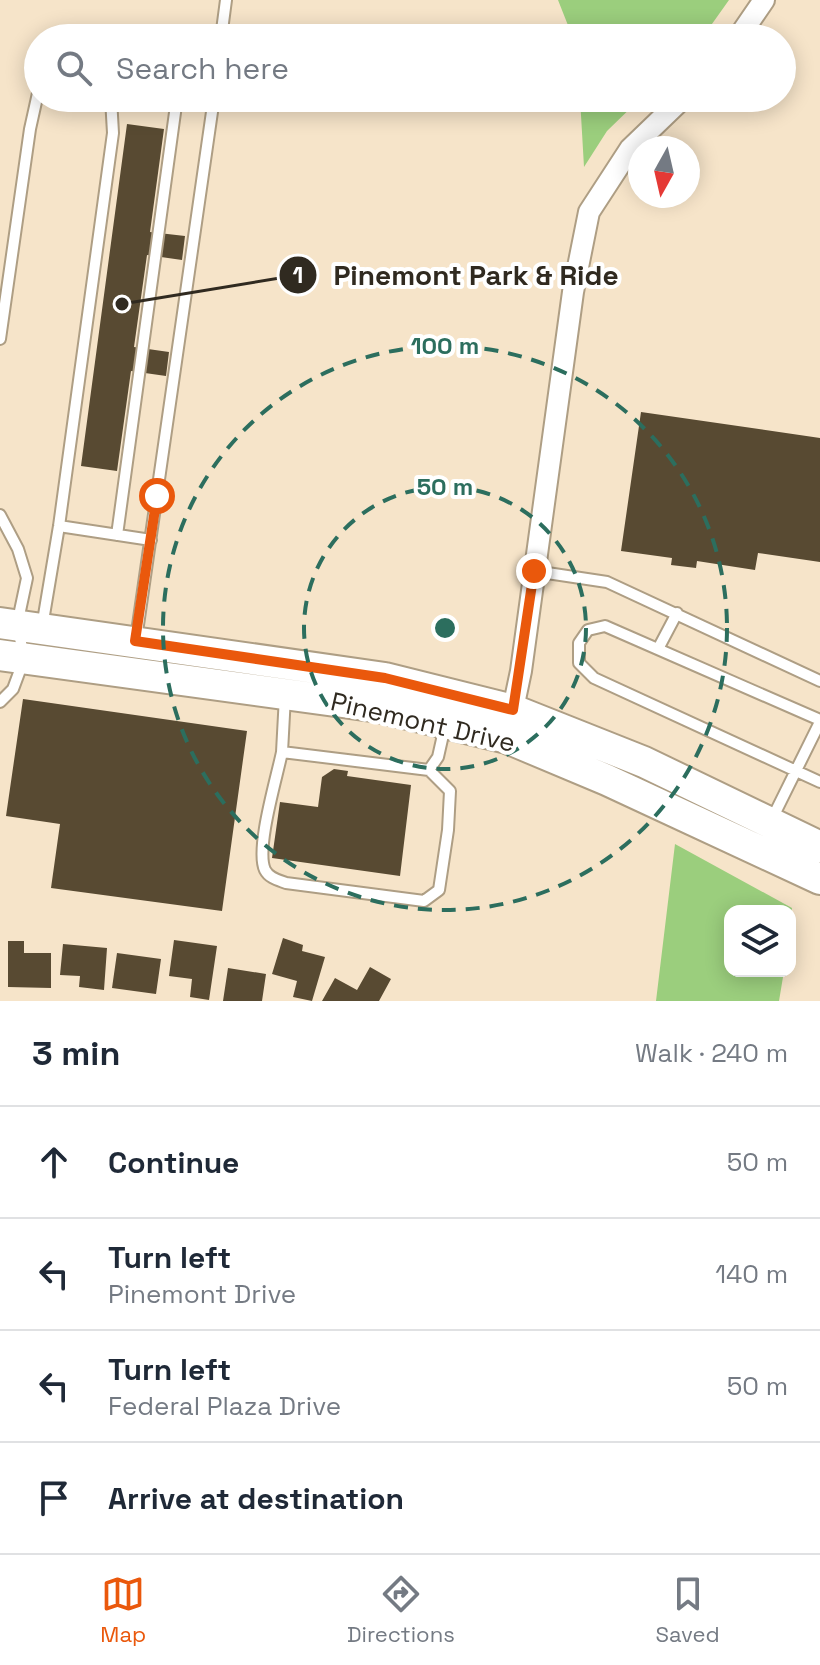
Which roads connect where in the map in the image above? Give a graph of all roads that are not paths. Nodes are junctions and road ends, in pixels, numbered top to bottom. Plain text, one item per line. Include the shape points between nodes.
1 (226, 0) edge
2 (764, 0) edge
3 (223, 24) edge
4 (748, 24) edge
5 (34, 112) edge
6 (113, 112) edge
7 (175, 112) edge
8 (212, 112) edge
9 (668, 112) edge
10 (0, 339) edge
11 (0, 515) edge
12 (59, 526) junction
13 (117, 535) junction
14 (151, 540) junction
15 (534, 571) junction
16 (677, 613) junction
17 (20, 625) edge
18 (135, 641) junction
19 (658, 649) junction
20 (12, 656) edge
21 (820, 681) edge
22 (285, 694) junction
23 (0, 702) edge
24 (820, 721) edge
25 (445, 723) junction
26 (510, 724) junction
27 (282, 752) junction
28 (429, 770) junction
29 (796, 770) junction
30 (820, 782) edge
31 (770, 823) junction
32 (820, 847) edge
33 (820, 879) edge

1 - 3 lane
2 - 4 street
5 - 10 lane
6 - 12 lane
7 - 13 lane
8 - 14 lane
9 - 15 street via 630,149 589,212
11 - 17 lane via 27,578
12 - 13 lane
12 - 17 lane
13 - 14 lane
14 - 18 lane
15 - 16 lane via 607,582
15 - 26 street
16 - 19 lane
16 - 21 lane
17 - 18 main road, Pinemont Drive
17 - 20 lane
17 - 20 lane
18 - 26 main road, Pinemont Drive via 385,678
19 - 24 lane
19 - 29 lane via 605,626 588,630 579,643 579,663 594,678
20 - 22 main road, Pinemont Drive
20 - 23 lane via 13,689
22 - 25 main road, Pinemont Drive
22 - 27 lane
24 - 29 lane
25 - 26 main road, Pinemont Drive
25 - 28 lane via 438,757
26 - 31 main road, Pinemont Drive via 644,762
26 - 33 main road, Pinemont Drive
27 - 28 lane
27 - 28 lane via 262,847 269,876 286,883 424,901 439,890 450,791
29 - 30 lane
29 - 31 lane
31 - 32 main road, Pinemont Drive

